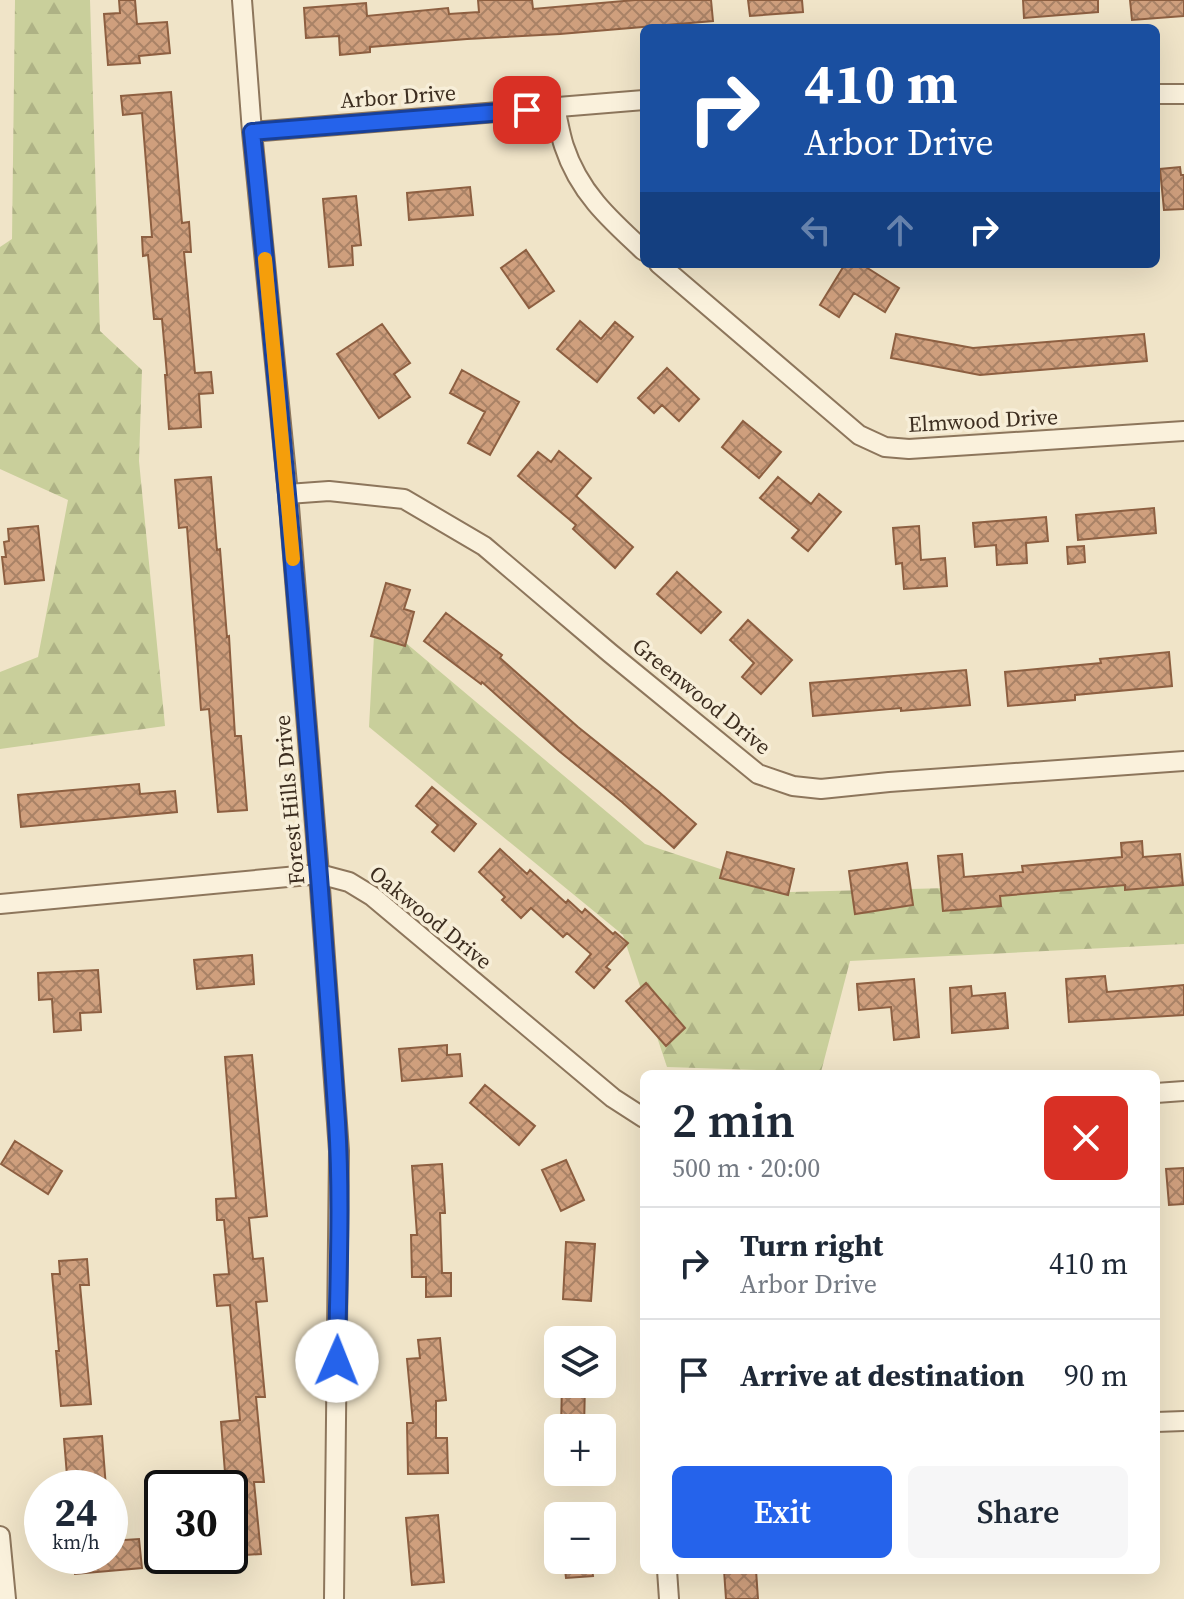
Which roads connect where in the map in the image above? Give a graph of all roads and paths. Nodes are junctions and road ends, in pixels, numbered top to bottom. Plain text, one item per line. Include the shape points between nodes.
1 (242, 0) edge
2 (1160, 94) edge
3 (1184, 94) edge
4 (640, 100) edge
5 (555, 108) junction
6 (252, 132) junction
7 (640, 247) edge
8 (664, 268) edge
9 (1184, 431) edge
10 (288, 494) junction
11 (1184, 761) edge
12 (319, 874) junction
13 (0, 904) edge
14 (1184, 1091) edge
15 (1160, 1093) edge
16 (640, 1115) edge
17 (1184, 1421) edge
18 (1160, 1422) edge
19 (0, 1536) edge
20 (667, 1574) edge
21 (6, 1599) edge
22 (334, 1599) edge
23 (669, 1599) edge

1 - 6 street, Forest Hills Drive
2 - 3 street
4 - 5 street, Arbor Drive
5 - 6 street, Arbor Drive
5 - 7 street via 577,178 598,208
6 - 10 street, Forest Hills Drive
8 - 9 street, Elmwood Drive via 859,435 885,447
10 - 11 street, Greenwood Drive via 329,491 404,499 484,546 758,774 793,786 821,789
10 - 12 street, Forest Hills Drive
12 - 13 street, Oakwood Drive
12 - 16 street, Oakwood Drive via 349,882 372,896
12 - 22 street, Forest Hills Drive via 339,1151
14 - 15 street
17 - 18 street
19 - 21 street
20 - 23 street

